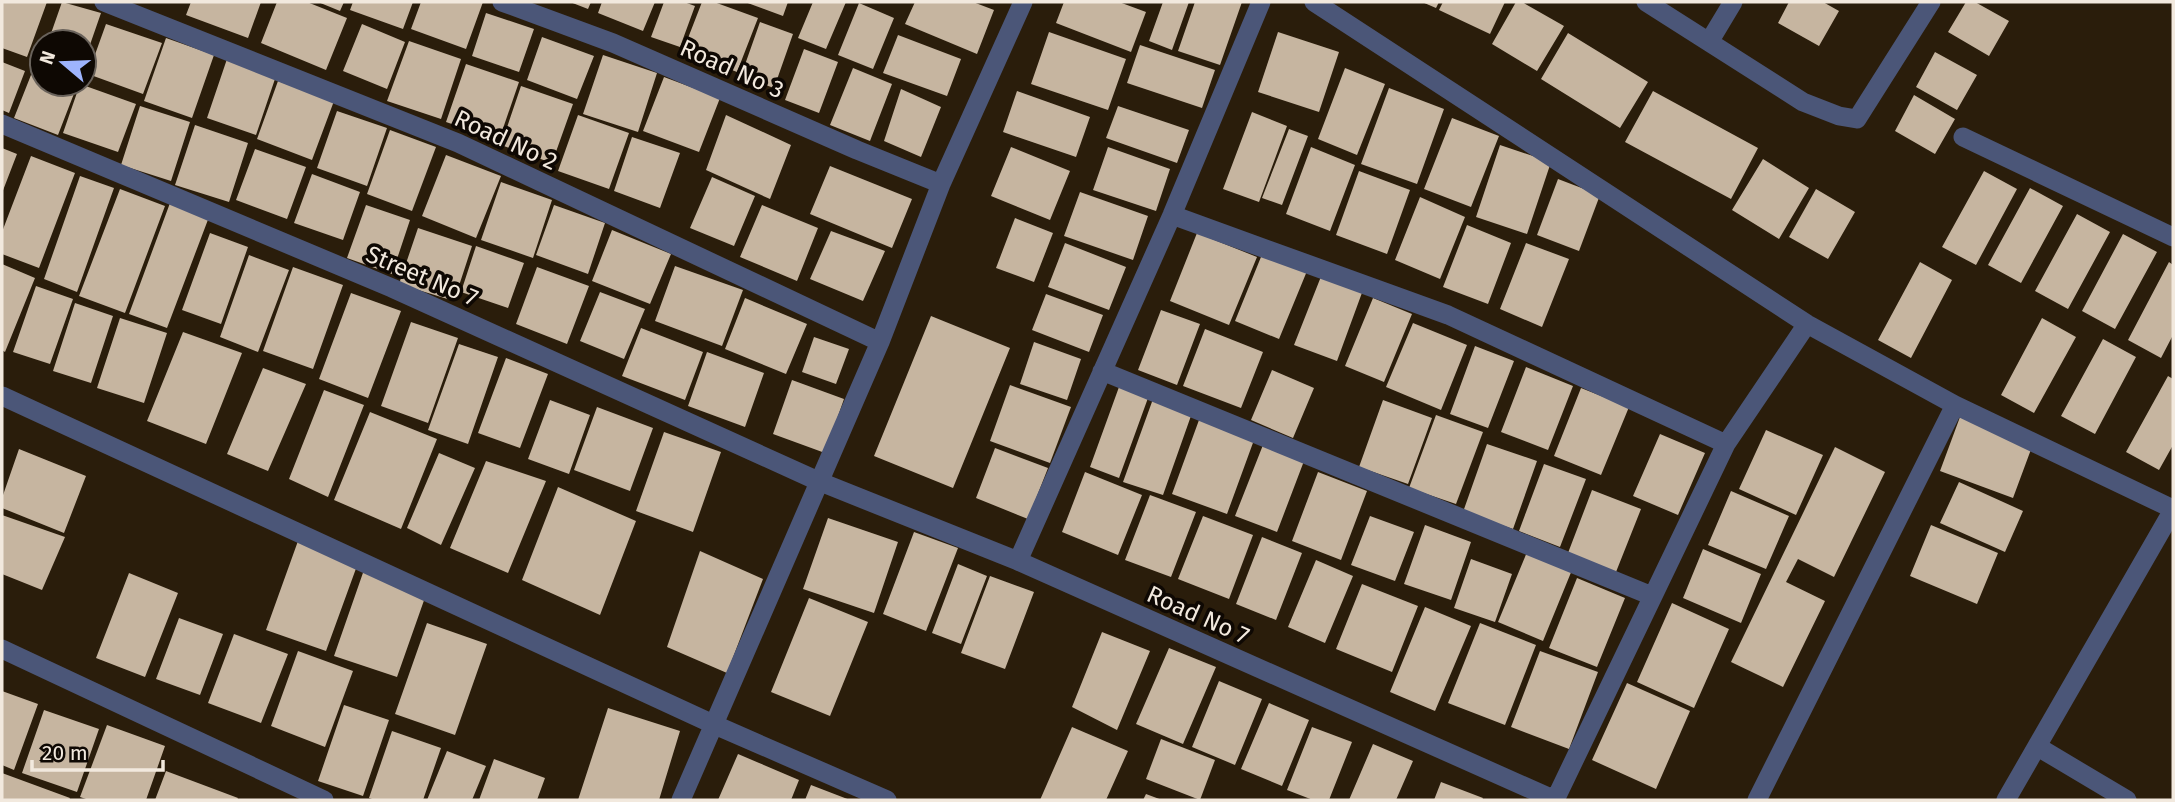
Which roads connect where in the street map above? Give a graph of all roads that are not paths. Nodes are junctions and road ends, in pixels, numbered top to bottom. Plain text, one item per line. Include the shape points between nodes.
1 (104, 2) edge
2 (502, 2) edge
3 (1023, 2) edge
4 (1261, 2) edge
5 (1314, 2) edge
6 (1646, 2) edge
7 (1733, 2) edge
8 (1931, 2) edge
9 (1709, 42) junction
10 (2, 124) edge
11 (1964, 137) dead end
12 (941, 184) junction
13 (1172, 215) junction
14 (2173, 237) edge
15 (1807, 324) junction
16 (880, 342) junction
17 (1102, 371) junction
18 (2, 397) edge
19 (1955, 405) junction
20 (1726, 444) junction
21 (818, 481) junction
22 (2173, 510) edge
23 (1018, 561) junction
24 (1652, 596) junction
25 (2, 649) edge
26 (715, 725) junction
27 (2038, 747) junction
28 (324, 800) edge
29 (681, 800) edge
30 (887, 800) edge
31 (1555, 800) edge
32 (1757, 800) edge
33 (2006, 800) edge
34 (2127, 800) edge

1 - 16 street, Road No 2 via 458,143
2 - 12 street, Road No 3 via 612,43
3 - 12 street
4 - 13 street
5 - 15 street
6 - 9 street
7 - 9 street
8 - 9 street via 1857,119 1803,102
10 - 21 street, Street No 7 via 392,288
11 - 14 street
12 - 16 street
13 - 17 street
13 - 20 street via 1448,315
15 - 19 street
15 - 20 street
16 - 21 street
17 - 23 street
17 - 24 street
18 - 26 street
19 - 22 street
19 - 32 street
20 - 24 street
21 - 23 street, Road No 7
21 - 26 street
22 - 27 street
23 - 31 street, Road No 7
24 - 31 street
25 - 28 street
26 - 29 street
26 - 30 street
27 - 33 street
27 - 34 street

